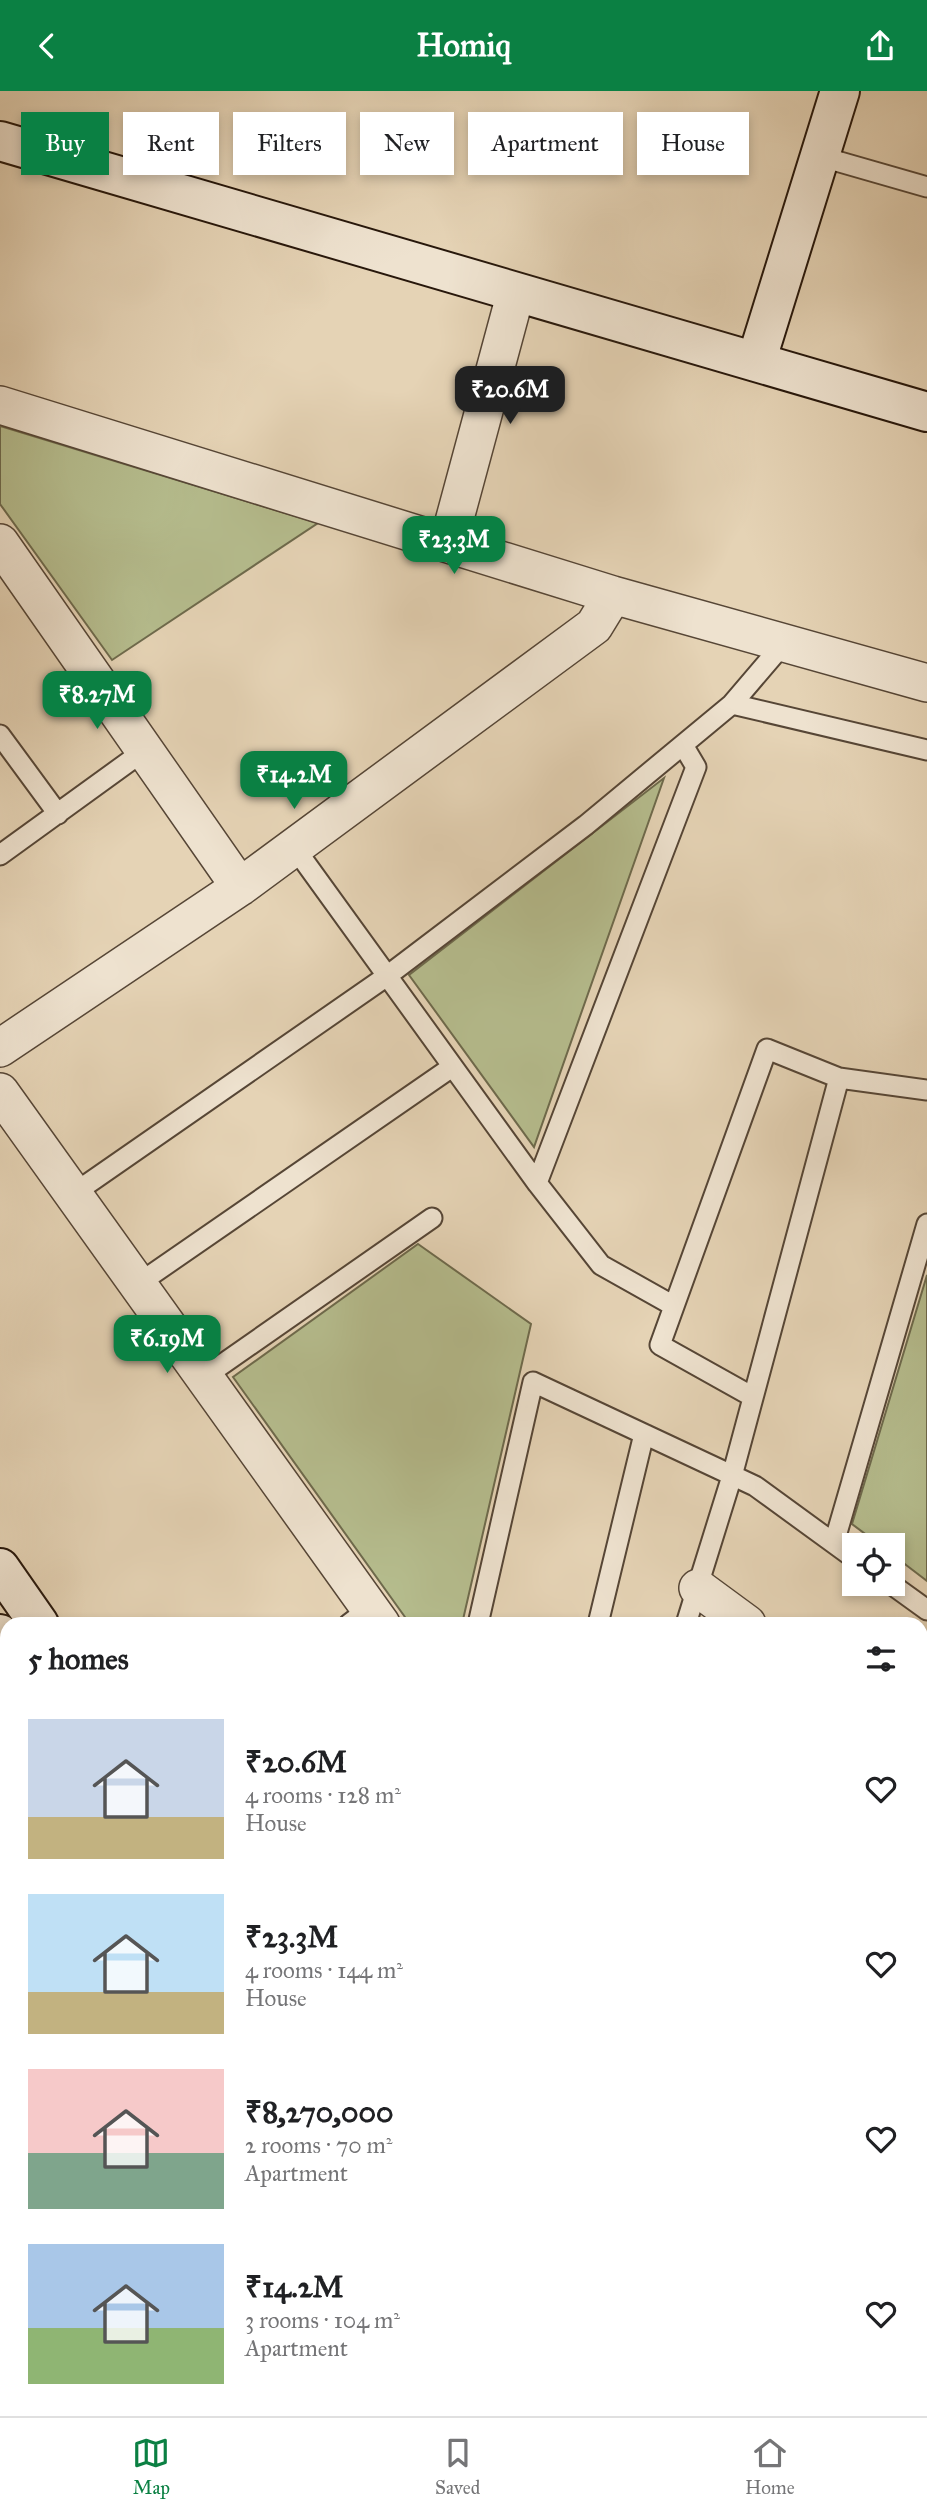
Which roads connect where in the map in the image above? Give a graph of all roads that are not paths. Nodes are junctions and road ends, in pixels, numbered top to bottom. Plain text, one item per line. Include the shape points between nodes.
1 (840, 91) edge
2 (0, 141) edge
3 (819, 156) junction
4 (927, 187) edge
5 (516, 292) junction
6 (756, 362) junction
7 (0, 405) edge
8 (927, 412) edge
9 (0, 543) edge
10 (448, 544) junction
11 (613, 595) junction
12 (784, 643) junction
13 (927, 683) edge
14 (732, 704) junction
15 (0, 735) edge
16 (683, 744) junction
17 (145, 750) junction
18 (927, 750) edge
19 (58, 814) junction
20 (294, 847) junction
21 (0, 855) edge
22 (240, 887) junction
23 (387, 976) junction
24 (0, 1048) edge
25 (452, 1067) junction
26 (839, 1078) junction
27 (927, 1090) edge
28 (0, 1092) edge
29 (537, 1183) junction
30 (73, 1194) junction
31 (432, 1217) dead end
32 (927, 1224) edge
33 (138, 1284) junction
34 (674, 1306) junction
35 (204, 1377) junction
36 (753, 1398) junction
37 (644, 1434) junction
38 (732, 1476) junction
39 (834, 1543) junction
40 (842, 1549) edge
41 (0, 1568) edge
42 (698, 1588) junction
43 (905, 1594) edge
44 (927, 1610) edge
45 (34, 1617) edge
46 (365, 1617) edge
47 (480, 1617) edge
48 (600, 1617) edge
49 (688, 1617) edge
50 (737, 1617) edge

1 - 3 street
2 - 5 street
3 - 4 lane
3 - 6 street
5 - 6 street
5 - 10 street
6 - 8 street
7 - 10 street
9 - 17 street
10 - 11 street
11 - 12 street
11 - 20 street via 594,626
12 - 13 street
12 - 14 lane
14 - 16 lane
14 - 18 lane
15 - 19 lane
16 - 23 lane via 586,825
16 - 29 lane via 696,767
17 - 19 lane
17 - 22 street
19 - 21 lane
20 - 22 street
20 - 23 lane
22 - 24 street
23 - 25 lane
23 - 30 lane
25 - 29 lane
25 - 33 lane
26 - 27 lane
26 - 34 lane via 767,1049
26 - 36 lane
28 - 30 street
29 - 34 lane via 601,1265
30 - 33 street
31 - 35 lane
32 - 39 lane
33 - 35 street
34 - 36 lane via 660,1345
35 - 46 street
36 - 38 lane
37 - 38 lane
37 - 47 lane via 533,1382
37 - 48 lane
38 - 39 lane via 755,1486
38 - 42 lane
39 - 40 lane
41 - 45 street
42 - 49 lane
42 - 50 street
43 - 44 lane

